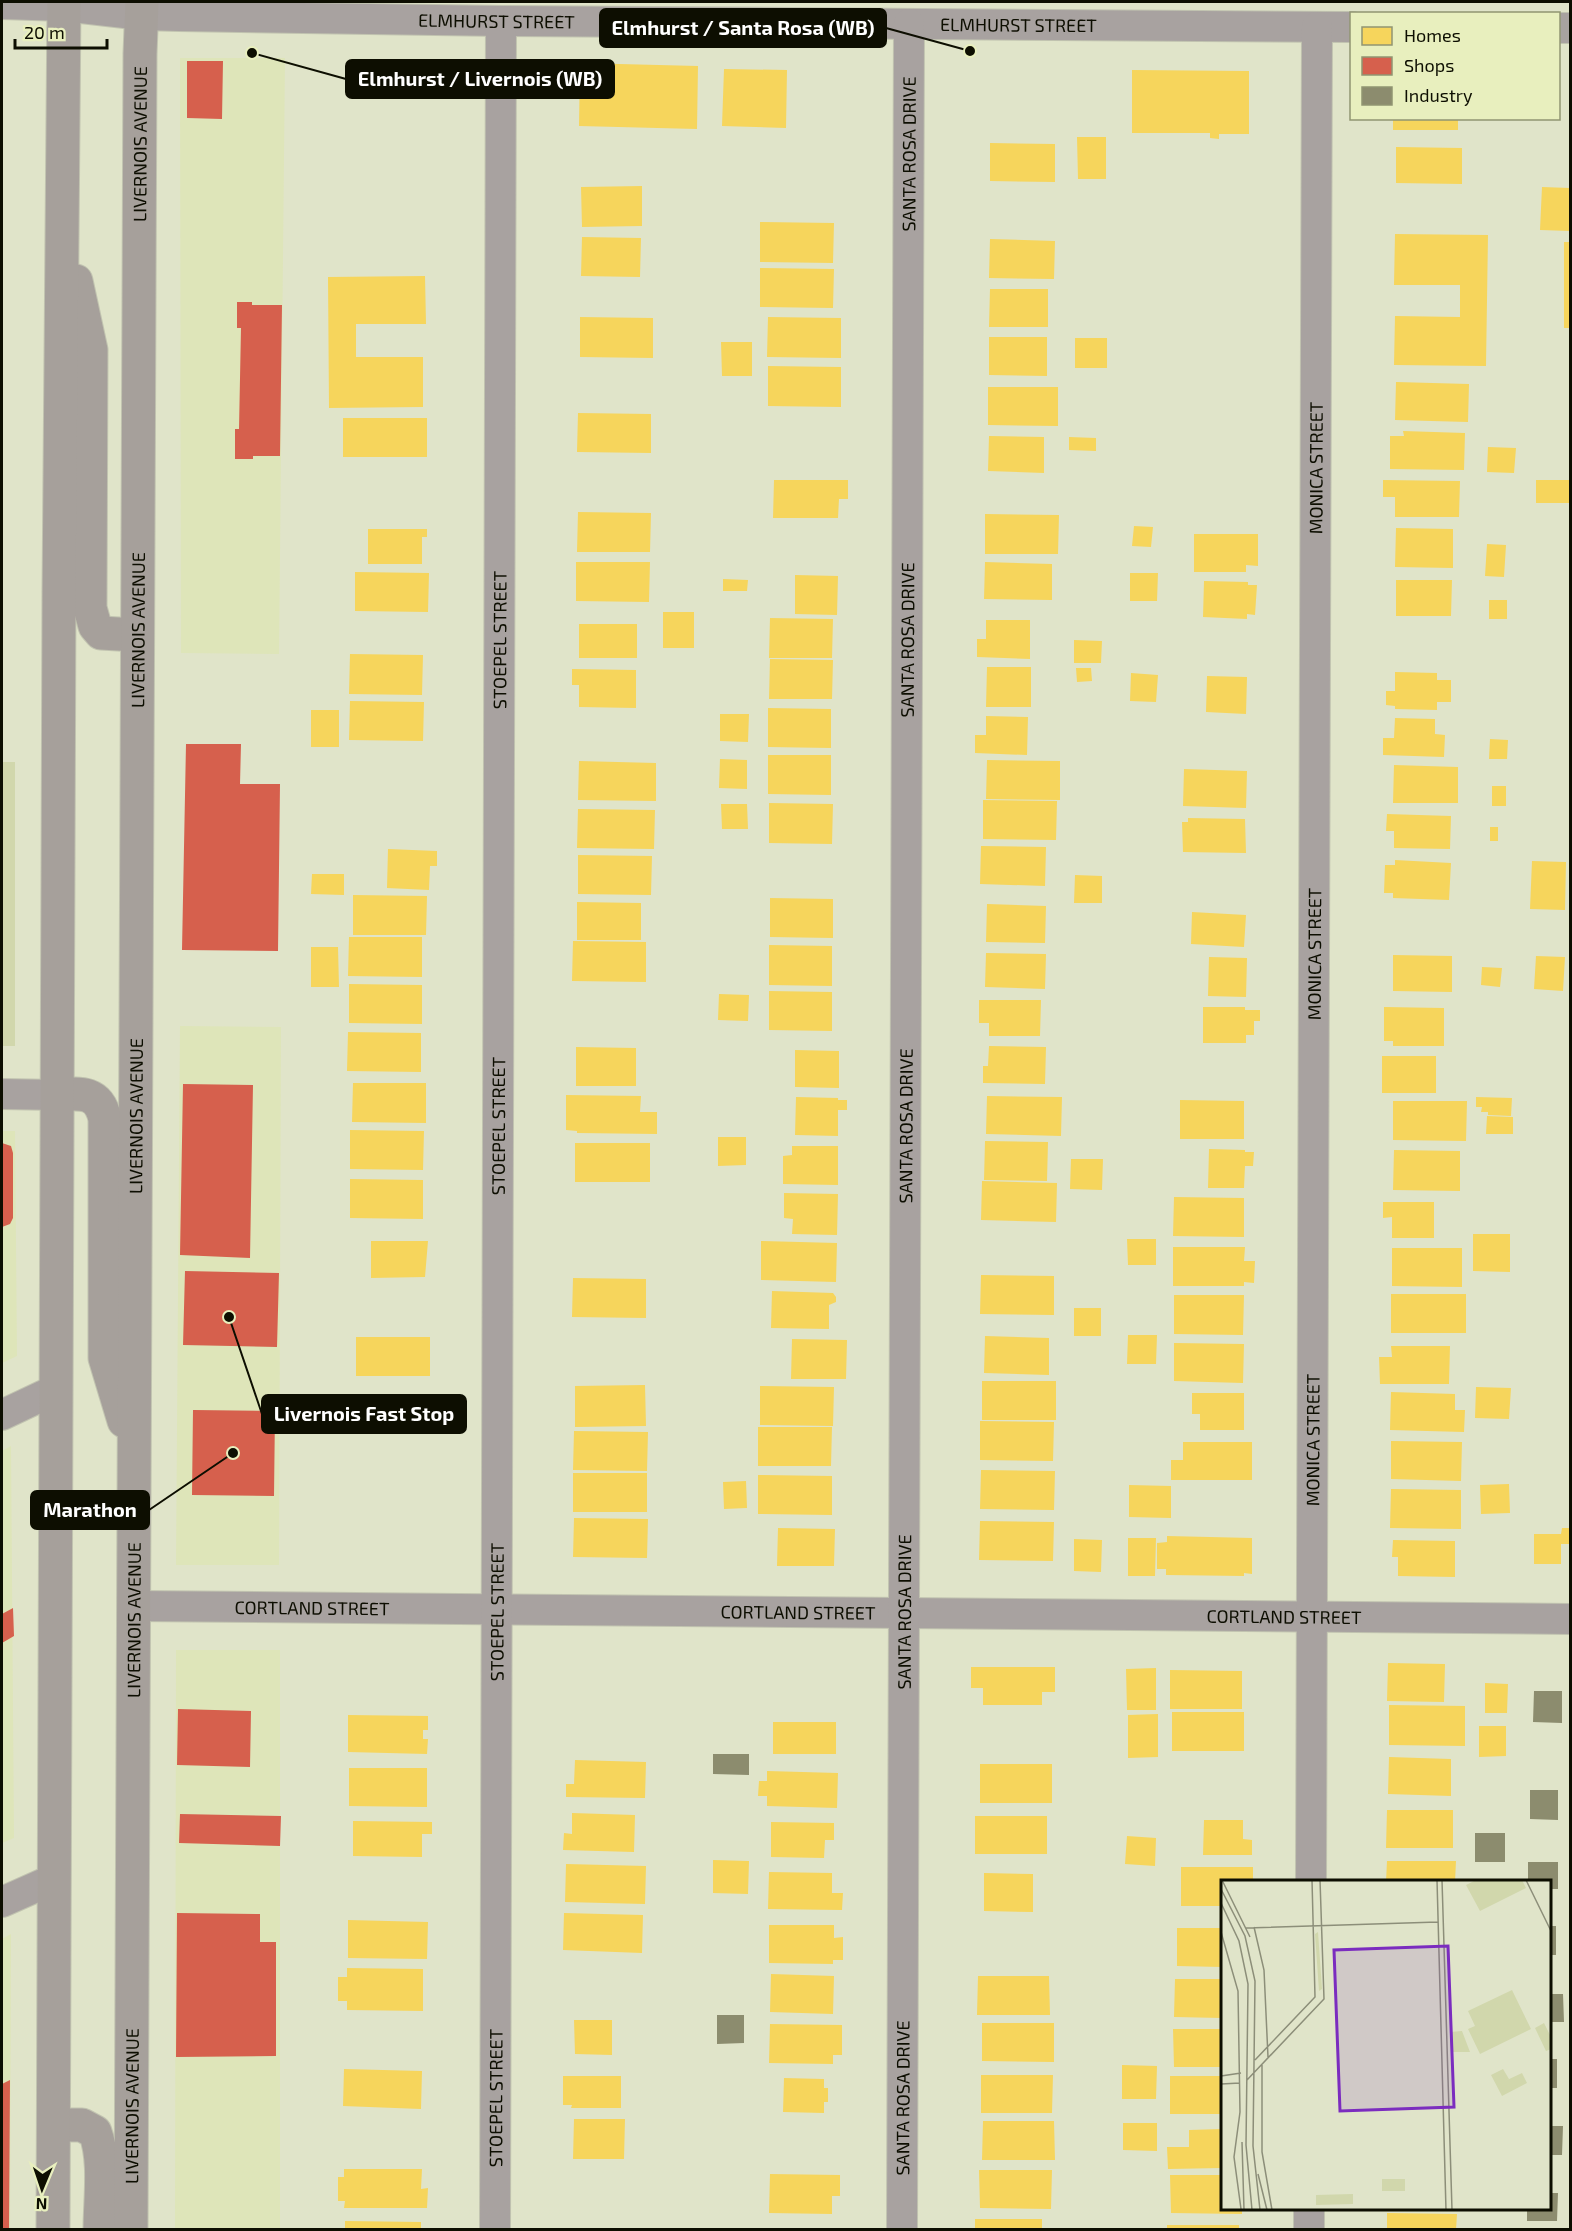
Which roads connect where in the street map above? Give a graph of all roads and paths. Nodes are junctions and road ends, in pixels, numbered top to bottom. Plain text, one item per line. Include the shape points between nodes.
1 (2, 4) edge
2 (64, 4) edge
3 (142, 8) edge
4 (1062, 13) edge
5 (501, 21) junction
6 (909, 24) junction
7 (1317, 27) junction
8 (1350, 27) edge
9 (63, 220) junction
10 (136, 635) junction
11 (2, 1094) edge
12 (58, 1095) junction
13 (57, 1389) junction
14 (2, 1415) edge
15 (134, 1454) junction
16 (134, 1606) junction
17 (497, 1610) junction
18 (904, 1614) junction
19 (1312, 1616) junction
20 (1570, 1619) edge
21 (54, 1878) junction
22 (1311, 1880) edge
23 (2, 1902) edge
24 (54, 2125) junction
25 (1309, 2210) edge
26 (53, 2229) edge
27 (100, 2229) edge
28 (131, 2229) edge
29 (495, 2229) edge
30 (902, 2229) edge
31 (1309, 2229) edge

1 - 2 street, ELMHURST STREET
2 - 3 street, ELMHURST STREET
2 - 9 main road
3 - 5 street, ELMHURST STREET
3 - 10 main road, LIVERNOIS AVENUE
4 - 6 street, ELMHURST STREET
4 - 7 street, ELMHURST STREET
5 - 6 street, ELMHURST STREET
5 - 17 street, STOEPEL STREET
6 - 18 street, SANTA ROSA DRIVE
7 - 8 street, ELMHURST STREET
7 - 19 street, MONICA STREET
9 - 10 main road via 91,350 90,608 101,633
9 - 12 main road
10 - 15 main road, LIVERNOIS AVENUE
11 - 12 street
12 - 13 main road
12 - 15 main road via 86,1094 99,1103 105,1119 105,1358
13 - 14 street
13 - 21 main road
15 - 16 main road, LIVERNOIS AVENUE
16 - 17 street, CORTLAND STREET
16 - 28 main road, LIVERNOIS AVENUE
17 - 18 street, CORTLAND STREET
17 - 29 street, STOEPEL STREET
18 - 19 street, CORTLAND STREET
18 - 30 street, SANTA ROSA DRIVE
19 - 20 street, CORTLAND STREET
19 - 22 street, MONICA STREET
21 - 23 street
21 - 24 main road
24 - 26 main road
24 - 27 main road via 82,2125 95,2132 100,2161
25 - 31 street

